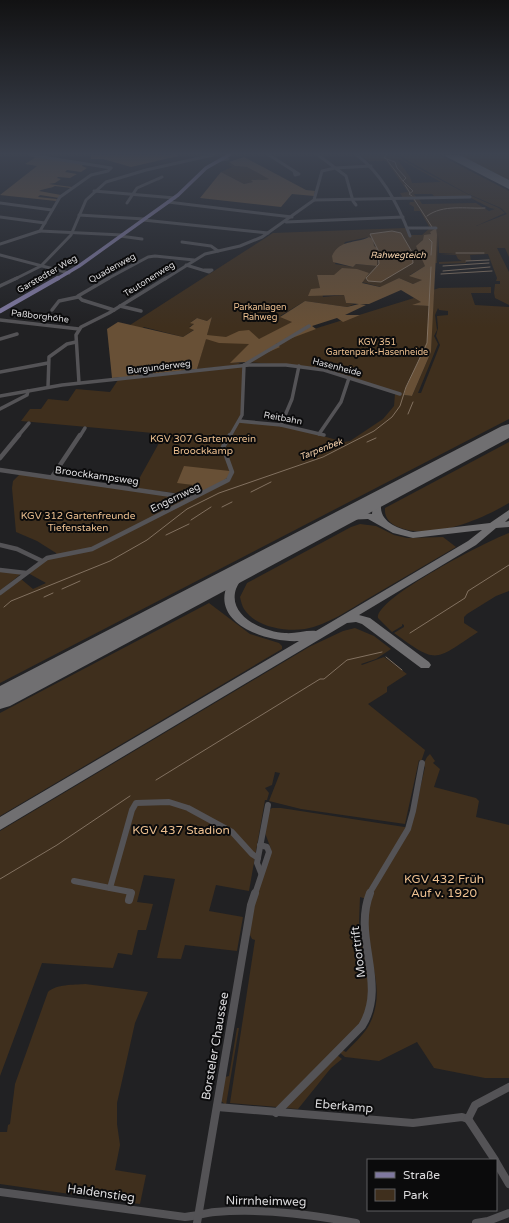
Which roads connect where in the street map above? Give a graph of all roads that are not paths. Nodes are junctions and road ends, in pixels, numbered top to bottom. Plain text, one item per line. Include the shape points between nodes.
1 (51, 212) edge
2 (80, 212) edge
3 (155, 212) edge
4 (257, 212) edge
5 (298, 212) edge
6 (400, 212) edge
7 (79, 215) junction
8 (292, 216) junction
9 (0, 217) edge
10 (403, 217) junction
11 (144, 220) junction
12 (285, 222) junction
13 (45, 223) junction
14 (408, 228) junction
15 (434, 228) dead end
16 (40, 231) junction
17 (269, 233) junction
18 (71, 234) junction
19 (121, 236) junction
20 (410, 236) dead end
21 (142, 239) dead end
22 (182, 242) dead end
23 (0, 244) edge
24 (218, 251) junction
25 (0, 255) edge
26 (194, 260) junction
27 (186, 265) junction
28 (41, 266) junction
29 (204, 270) dead end
30 (68, 273) junction
31 (0, 286) edge
32 (78, 297) junction
33 (120, 306) junction
34 (52, 310) dead end
35 (114, 310) junction
36 (0, 311) edge
37 (141, 311) dead end
38 (0, 320) edge
39 (310, 326) dead end
40 (79, 329) junction
41 (17, 334) dead end
42 (0, 339) edge
43 (76, 342) junction
44 (48, 363) junction
45 (244, 365) junction
46 (299, 366) junction
47 (0, 372) edge
48 (349, 378) junction
49 (79, 383) junction
50 (48, 387) junction
51 (28, 391) junction
52 (400, 394) dead end
53 (0, 396) edge
54 (0, 409) edge
55 (239, 420) junction
56 (29, 423) dead end
57 (281, 425) junction
58 (85, 428) dead end
59 (0, 458) edge
60 (0, 470) edge
61 (52, 477) junction
62 (192, 498) junction
63 (0, 544) edge
64 (42, 561) junction
65 (0, 570) edge
66 (26, 573) junction
67 (0, 593) edge
68 (422, 763) dead end
69 (268, 805) dead end
70 (260, 845) junction
71 (258, 858) junction
72 (260, 874) junction
73 (74, 881) dead end
74 (110, 888) junction
75 (129, 900) dead end
76 (509, 1087) edge
77 (217, 1107) junction
78 (276, 1113) junction
79 (468, 1119) junction
80 (494, 1159) edge
81 (497, 1164) edge
82 (509, 1184) edge
83 (0, 1192) edge
84 (509, 1213) edge
85 (198, 1219) edge
86 (356, 1223) edge
87 (476, 1223) edge

1 - 13 street
2 - 7 street
3 - 11 main road, Garstedter Weg
4 - 8 street
5 - 8 street, Teutonenweg
6 - 10 street
7 - 11 street
7 - 18 street
8 - 12 street, Teutonenweg
9 - 13 street
10 - 12 street
10 - 14 street
11 - 17 street
11 - 19 main road, Garstedter Weg
12 - 17 street, Teutonenweg
13 - 16 street
14 - 15 street
14 - 20 street
16 - 18 street
16 - 23 street
17 - 24 street, Teutonenweg via 244,245
18 - 19 street
18 - 28 street
19 - 21 street
19 - 30 main road, Garstedter Weg
22 - 24 street via 211,246
24 - 26 street, Teutonenweg
25 - 28 street
26 - 27 street, Teutonenweg
26 - 32 street, Quadenweg via 148,257 86,290
27 - 29 street, Teutonenweg
27 - 33 street, Teutonenweg
28 - 30 street
28 - 31 street
30 - 36 main road, Garstedter Weg
32 - 34 street via 59,301
32 - 35 street
33 - 35 street, Teutonenweg
33 - 37 street, Teutonenweg
35 - 40 street, Teutonenweg
38 - 40 street, Paßborghöhe
39 - 45 street, Burgunderweg
40 - 43 street
41 - 42 street
43 - 44 street via 64,346 49,357
43 - 49 street
44 - 47 street
44 - 50 street
45 - 46 street, Hasenheide
45 - 49 street, Burgunderweg
45 - 55 street, Engernweg via 242,413
46 - 48 street, Hasenheide
46 - 57 street via 292,399
48 - 52 street, Hasenheide
48 - 57 street, Reitbahn via 341,402 321,434
49 - 50 street, Burgunderweg
50 - 51 street, Burgunderweg
51 - 53 street, Burgunderweg
51 - 54 street via 24,398
55 - 57 street, Reitbahn
55 - 62 street, Engernweg via 223,447 231,469 231,477 225,483
56 - 59 street
58 - 61 street
60 - 61 street, Broockkampsweg
61 - 62 street, Broockkampsweg
62 - 64 street, Engernweg via 92,549 51,556
63 - 64 street via 17,548
64 - 66 street, Engernweg
65 - 66 street
66 - 67 street, Engernweg
68 - 78 street, Moortrift via 410,821 404,837 368,898 364,922 373,993 369,1015 362,1026
69 - 70 street, Borsteler Chaussee
70 - 71 street, Borsteler Chaussee
70 - 72 street, Borsteler Chaussee via 267,847 269,852
71 - 72 street, Borsteler Chaussee via 256,866
71 - 74 street via 253,856 239,837 226,828 179,804 135,804
72 - 77 street, Borsteler Chaussee via 249,917
73 - 74 street
74 - 75 street via 131,892
76 - 79 street via 475,1105
77 - 78 street, Eberkamp
77 - 85 street, Borsteler Chaussee
78 - 79 street, Eberkamp via 413,1123 462,1117
79 - 80 street
81 - 82 street
83 - 85 street, Haldenstieg
84 - 87 street
85 - 86 street, Nirrnheimweg via 214,1212 284,1211

